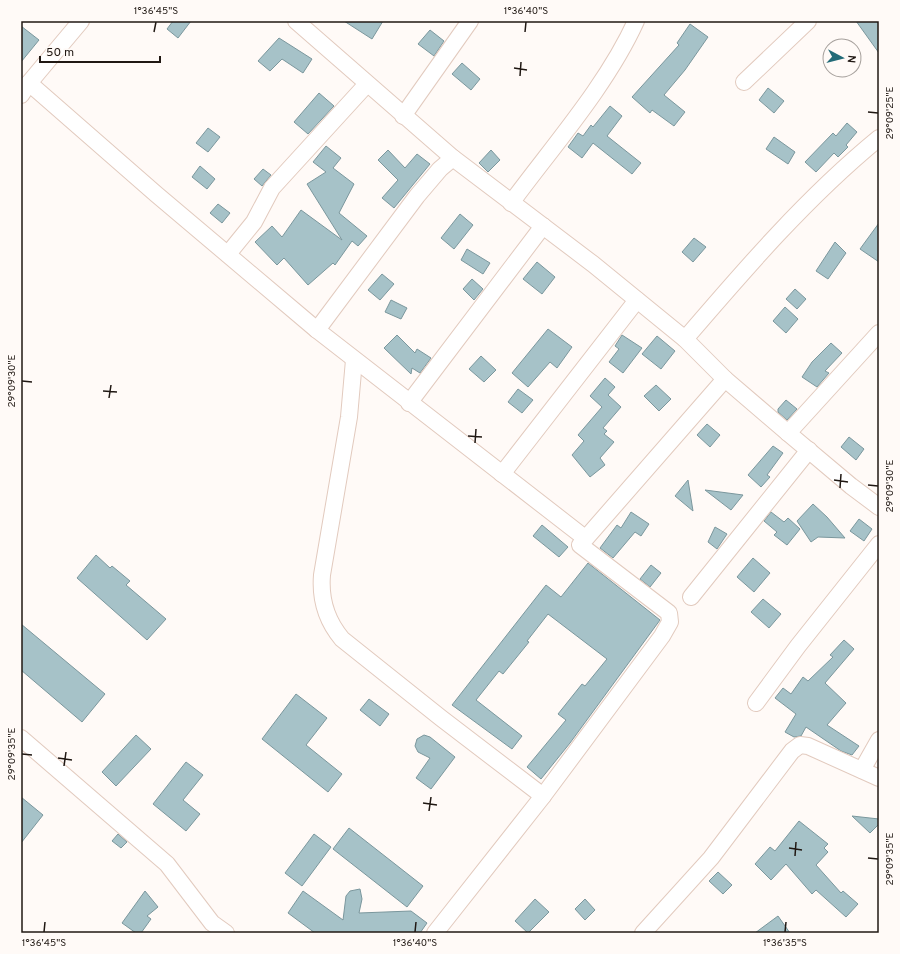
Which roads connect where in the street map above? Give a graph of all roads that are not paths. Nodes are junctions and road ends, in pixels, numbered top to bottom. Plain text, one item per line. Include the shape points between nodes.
1 (81, 21) edge
2 (296, 21) edge
3 (470, 21) edge
4 (636, 21) edge
5 (808, 21) edge
6 (744, 82) dead end
7 (367, 84) junction
8 (25, 89) edge
9 (403, 116) junction
10 (879, 138) edge
11 (453, 158) junction
12 (511, 203) junction
13 (543, 226) junction
14 (228, 254) junction
15 (636, 300) junction
16 (317, 330) junction
17 (879, 333) edge
18 (685, 339) junction
19 (354, 360) junction
20 (725, 379) junction
21 (409, 403) junction
22 (788, 433) junction
23 (809, 450) junction
24 (502, 474) junction
25 (879, 507) edge
26 (585, 538) junction
27 (879, 544) edge
28 (691, 597) dead end
29 (756, 703) dead end
30 (21, 738) edge
31 (879, 740) edge
32 (862, 770) junction
33 (879, 778) edge
34 (543, 796) junction
35 (226, 933) edge
36 (435, 933) edge
37 (643, 933) edge

1 - 8 street
2 - 7 street
3 - 9 street
4 - 12 street via 629,37 596,89
5 - 6 street
7 - 9 street
7 - 14 street via 272,188 254,222
8 - 14 street
9 - 11 street
10 - 18 street via 853,159 756,257
11 - 12 street
11 - 16 street via 417,196
12 - 13 street
13 - 15 street
13 - 21 street
14 - 16 street
15 - 18 street
15 - 24 street
16 - 19 street
17 - 22 street
18 - 20 street
19 - 21 street
19 - 34 street via 349,418 322,575 320,592 324,607 335,631 342,639
20 - 22 street
20 - 26 street
21 - 24 street
22 - 23 street
23 - 25 street
23 - 28 street
24 - 26 street
26 - 34 street via 581,546 669,613 670,622
27 - 29 street
30 - 35 street via 167,864 212,923
31 - 32 street
32 - 33 street
32 - 37 street via 808,746 800,746 792,751 711,858
34 - 36 street

